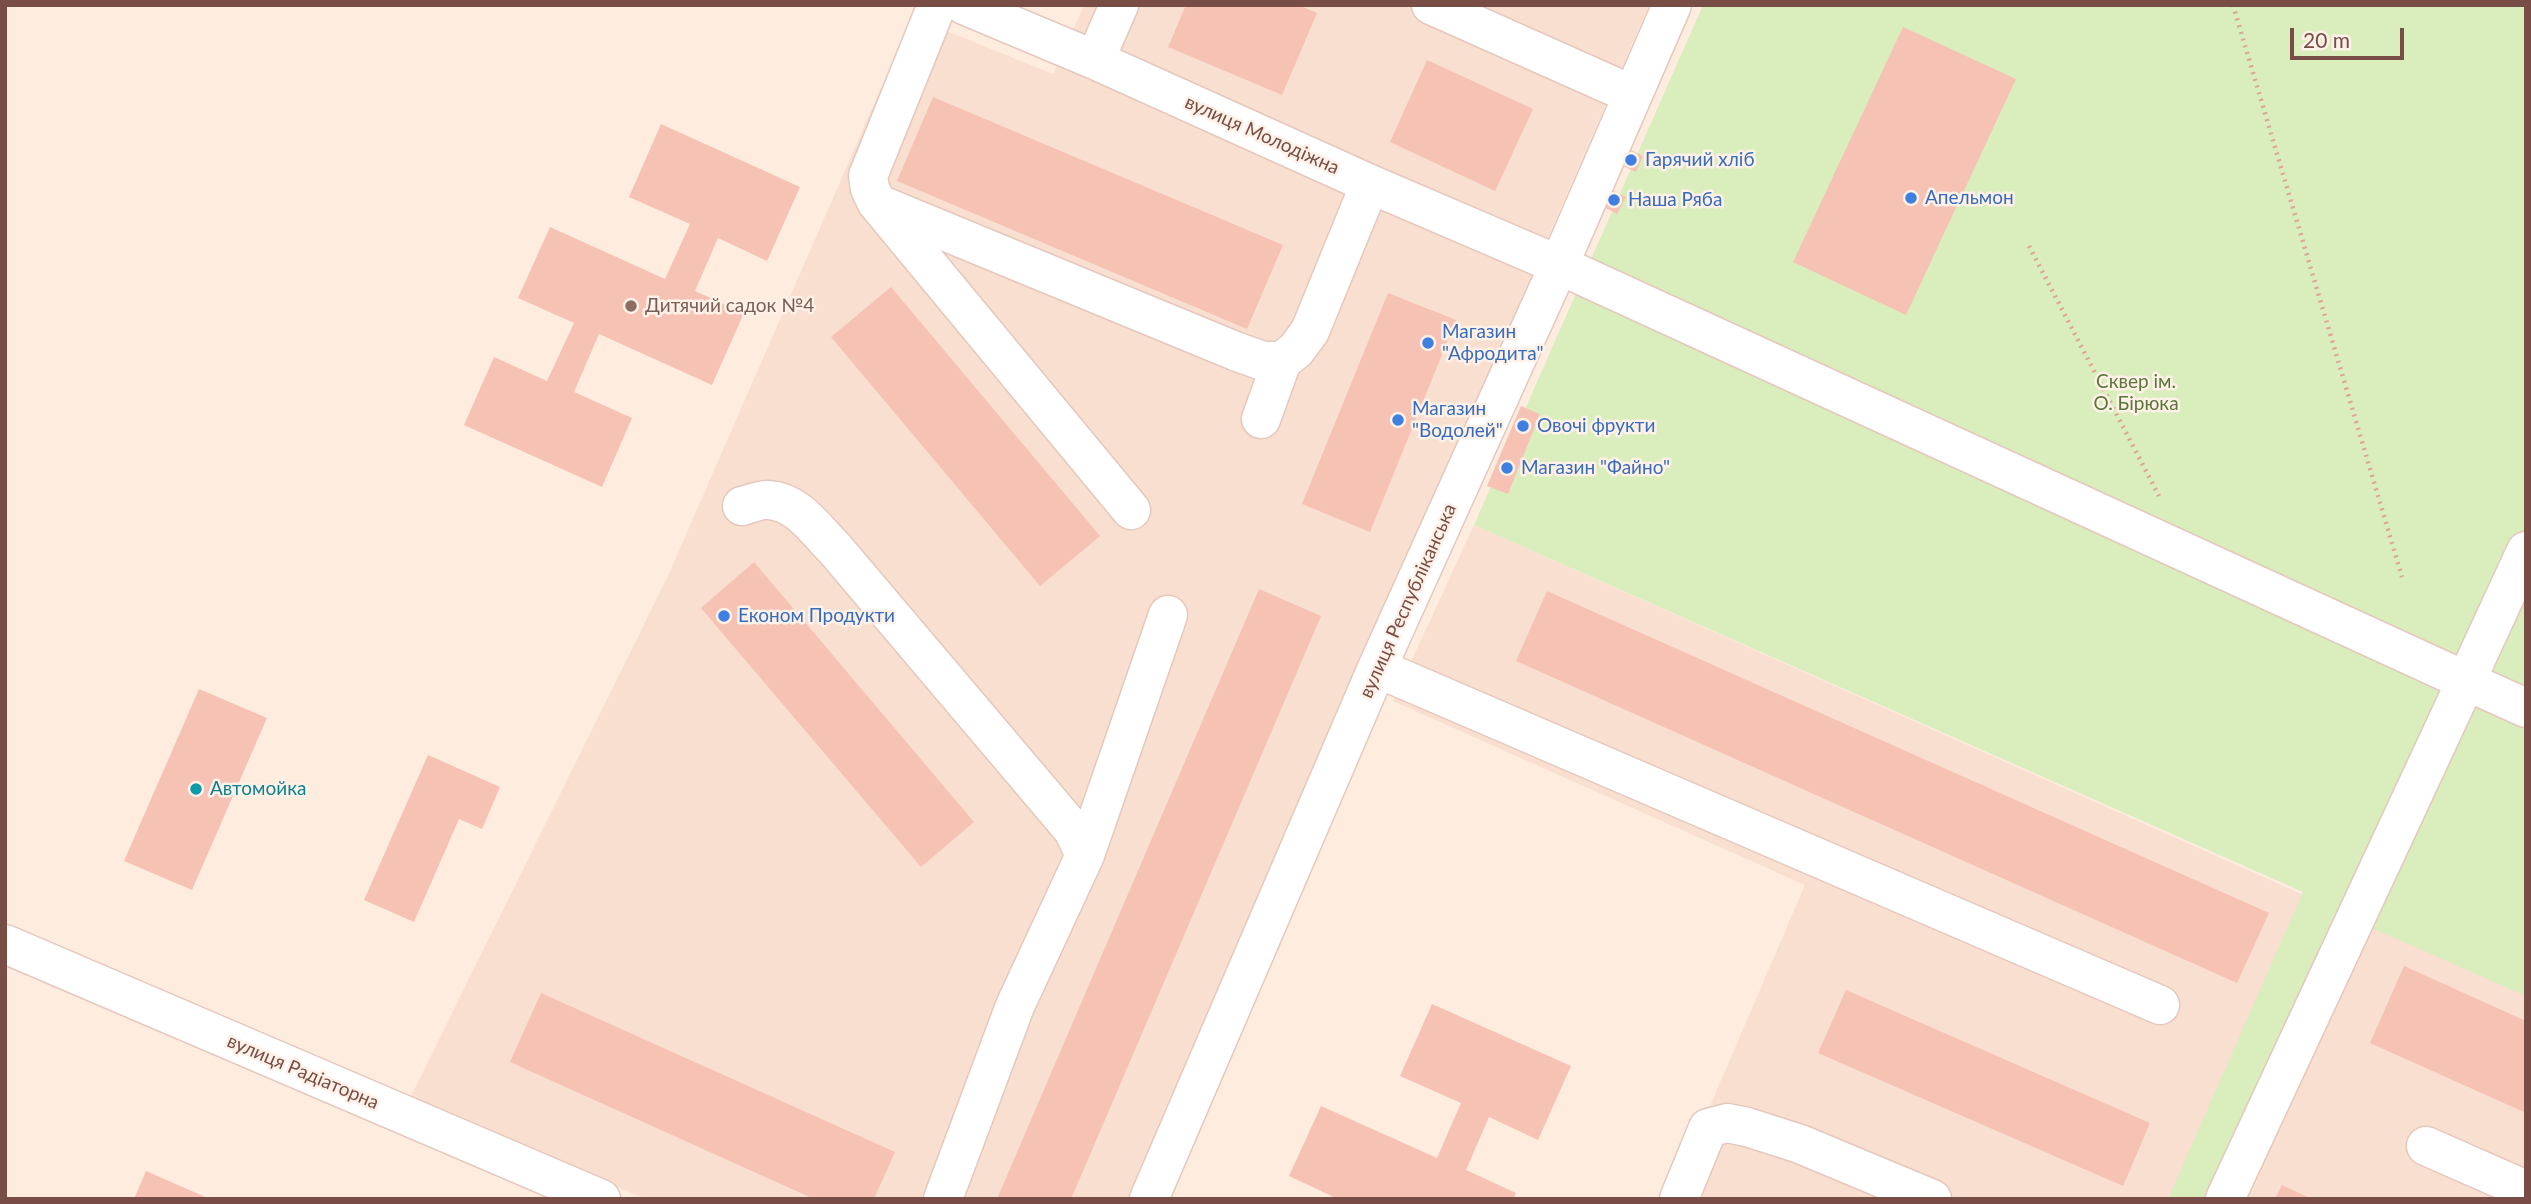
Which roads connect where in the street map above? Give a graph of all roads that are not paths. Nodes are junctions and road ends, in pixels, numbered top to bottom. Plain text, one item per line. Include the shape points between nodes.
1 (937, 5) edge
2 (964, 5) edge
3 (1119, 5) edge
4 (1431, 5) edge
5 (1672, 5) edge
6 (1475, 14) edge
7 (1095, 60) junction
8 (1633, 95) junction
9 (1370, 184) junction
10 (877, 203) junction
11 (1559, 265) junction
12 (1282, 361) junction
13 (1261, 419) dead end
14 (742, 506) dead end
15 (1131, 510) dead end
16 (2526, 551) edge
17 (1168, 615) dead end
18 (1377, 668) junction
19 (2466, 681) junction
20 (2526, 708) edge
21 (1085, 855) junction
22 (5, 944) edge
23 (2160, 1005) dead end
24 (2426, 1146) dead end
25 (2526, 1190) edge
26 (601, 1199) edge
27 (943, 1199) edge
28 (1149, 1199) edge
29 (1679, 1199) edge
30 (1932, 1199) edge
31 (2225, 1199) edge

1 - 10 street via 868,176
2 - 7 street, вулиця Молодіжна
3 - 7 street
4 - 6 street
5 - 8 street, вулиця Республіканська
6 - 8 street
7 - 9 street, вулиця Молодіжна
8 - 11 street, вулиця Республіканська
9 - 11 street, вулиця Молодіжна
9 - 12 street via 1310,331
10 - 12 street via 1235,351 1263,361
10 - 15 street
11 - 18 street, вулиця Республіканська
11 - 19 street, вулиця Молодіжна
12 - 13 street
14 - 21 street via 768,499 791,505 808,521 1073,830
16 - 19 street
17 - 21 street
18 - 23 street
18 - 28 street, вулиця Республіканська
19 - 20 street, вулиця Молодіжна
19 - 31 street
21 - 27 street via 1014,1006
22 - 26 street, вулиця Радіаторна
24 - 25 street
29 - 30 street via 1708,1128 1727,1123 1800,1144

